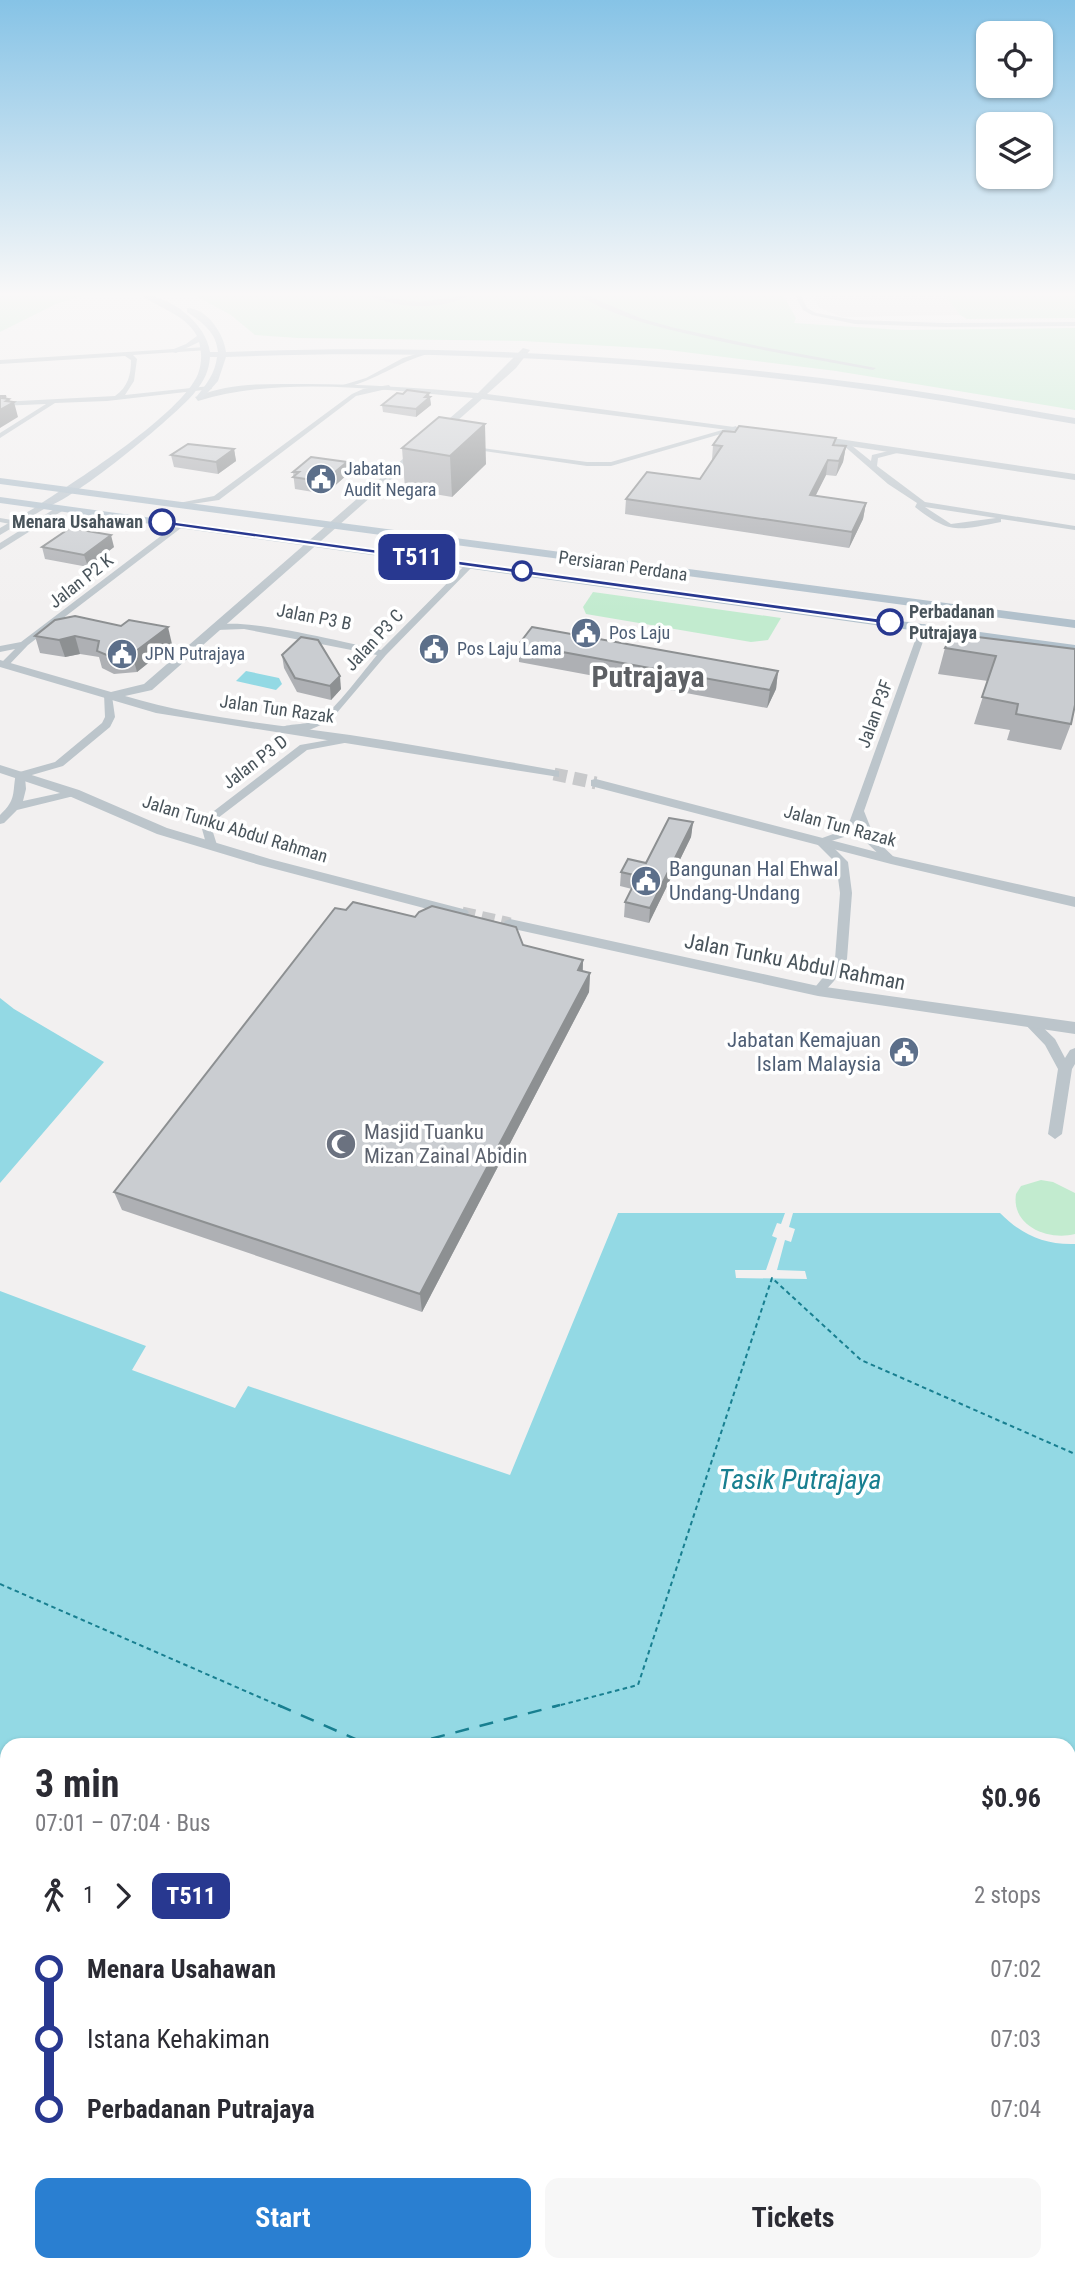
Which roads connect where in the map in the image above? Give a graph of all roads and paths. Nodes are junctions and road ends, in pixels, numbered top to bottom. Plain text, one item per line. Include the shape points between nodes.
1 (72, 401) edge
2 (165, 401) edge
3 (185, 401) edge
4 (189, 401) edge
5 (346, 401) edge
6 (474, 401) edge
7 (520, 401) edge
8 (956, 401) edge
9 (997, 401) edge
10 (55, 402) junction
11 (24, 403) junction
12 (0, 404) edge
13 (173, 409) junction
14 (36, 413) junction
15 (1075, 413) edge
16 (1075, 421) edge
17 (697, 423) junction
18 (736, 428) junction
19 (777, 434) edge
20 (0, 436) edge
21 (805, 437) edge
22 (705, 438) junction
23 (427, 442) junction
24 (846, 443) junction
25 (444, 444) edge
26 (456, 446) edge
27 (898, 450) junction
28 (873, 466) junction
29 (1075, 477) edge
30 (0, 481) edge
31 (69, 490) junction
32 (85, 492) junction
33 (911, 497) junction
34 (216, 498) junction
35 (0, 500) edge
36 (178, 504) junction
37 (44, 506) junction
38 (61, 508) junction
39 (232, 511) junction
40 (953, 511) junction
41 (963, 512) junction
42 (0, 520) edge
43 (936, 520) junction
44 (1017, 520) junction
45 (15, 523) junction
46 (332, 524) junction
47 (181, 525) junction
48 (973, 525) junction
49 (1075, 528) edge
50 (0, 531) edge
51 (311, 542) junction
52 (0, 547) edge
53 (471, 564) junction
54 (235, 610) junction
55 (1075, 624) edge
56 (217, 627) junction
57 (924, 627) junction
58 (25, 643) junction
59 (0, 649) edge
60 (1075, 649) edge
61 (386, 651) junction
62 (1, 667) edge
63 (148, 687) junction
64 (107, 696) junction
65 (156, 709) junction
66 (334, 712) junction
67 (282, 729) junction
68 (348, 738) junction
69 (0, 769) edge
70 (20, 775) junction
71 (554, 775) tunnel mouth
72 (596, 783) tunnel mouth
73 (74, 793) junction
74 (15, 807) junction
75 (860, 813) junction
76 (0, 821) edge
77 (820, 841) junction
78 (211, 845) junction
79 (891, 860) junction
80 (1075, 902) edge
81 (462, 913) tunnel mouth
82 (510, 923) tunnel mouth
83 (818, 991) junction
84 (1027, 1020) junction
85 (1072, 1022) edge
86 (1075, 1053) edge
87 (1065, 1069) junction
88 (1055, 1134) dead end

1 - 10 street
2 - 13 street
3 - 13 main road
4 - 32 main road via 138,452
5 - 34 street
6 - 23 street
7 - 17 street
8 - 16 main road
9 - 15 main road
10 - 11 street
10 - 14 street
11 - 12 street
11 - 14 street
13 - 31 main road
14 - 20 street
17 - 18 street
17 - 22 street
18 - 19 street
18 - 22 street
21 - 24 street
22 - 26 street via 599,464
23 - 25 street
23 - 46 street
24 - 27 street
24 - 28 street
27 - 28 street via 875,457
27 - 29 street
28 - 33 street
30 - 31 main road, Persiaran Perdana
31 - 32 main road, Persiaran Perdana
31 - 37 main road
32 - 36 main road, Persiaran Perdana
32 - 38 main road
33 - 40 street
33 - 43 street
34 - 36 street
34 - 39 street via 219,505
35 - 37 main road, Persiaran Perdana
36 - 39 main road, Persiaran Perdana
37 - 38 main road, Persiaran Perdana
37 - 45 street
38 - 47 main road, Persiaran Perdana
38 - 52 street
39 - 46 main road, Persiaran Perdana
40 - 41 street
40 - 43 street via 939,513
41 - 44 street
41 - 48 street via 975,518
42 - 45 street
43 - 48 street via 954,527
44 - 48 street
44 - 49 street
45 - 50 street
46 - 51 street
46 - 55 main road, Persiaran Perdana
47 - 51 main road, Persiaran Perdana
47 - 58 street, Jalan P2 K
51 - 53 main road, Persiaran Perdana
51 - 54 street
53 - 57 main road, Persiaran Perdana
53 - 61 street, Jalan P3 C
54 - 56 street
54 - 61 street, Jalan P3 B via 253,621
56 - 61 street, Jalan P3 B via 244,626
56 - 63 street
57 - 60 main road, Persiaran Perdana
57 - 75 street, Jalan P3F
58 - 59 street
58 - 62 street, Jalan P2 K
61 - 66 street, Jalan P3 C
62 - 64 street, Jalan Tun Razak
63 - 64 street
63 - 65 street
64 - 65 street, Jalan Tun Razak
64 - 70 street via 110,717 106,725 59,764
65 - 67 street, Jalan Tun Razak
66 - 67 street, Jalan P3 C via 315,726
66 - 68 street via 333,726
67 - 68 street, Jalan Tun Razak
68 - 71 street, Jalan Tun Razak
68 - 78 street, Jalan P3 D via 312,744 291,755 214,816 207,829
69 - 70 street, Jalan Tunku Abdul Rahman
70 - 73 street, Jalan Tunku Abdul Rahman
70 - 74 street via 22,795
72 - 77 street, Jalan Tun Razak
73 - 74 street
73 - 78 street, Jalan Tunku Abdul Rahman via 141,823
74 - 76 street
75 - 77 street, Jalan P3F via 850,830
75 - 79 street via 870,840
77 - 79 street, Jalan Tun Razak
77 - 83 street via 842,862 846,893 841,959
78 - 81 street, Jalan Tunku Abdul Rahman
79 - 80 street, Jalan Tun Razak
82 - 83 street, Jalan Tunku Abdul Rahman
83 - 84 street, Jalan Tunku Abdul Rahman
84 - 85 street, Jalan Tunku Abdul Rahman
84 - 87 street via 1050,1042
86 - 87 street
87 - 88 street

